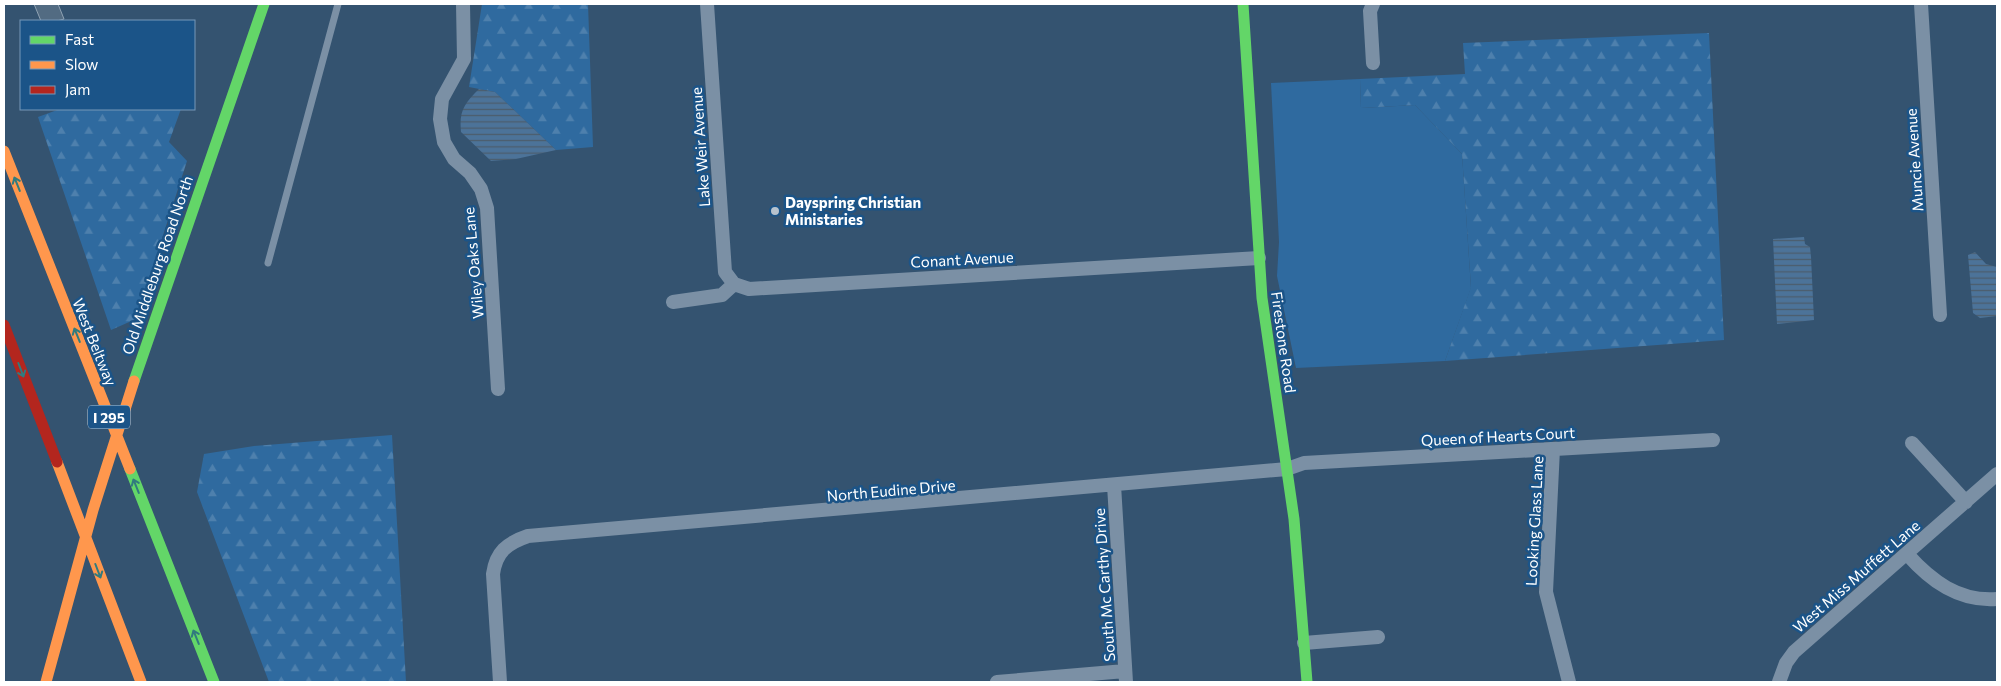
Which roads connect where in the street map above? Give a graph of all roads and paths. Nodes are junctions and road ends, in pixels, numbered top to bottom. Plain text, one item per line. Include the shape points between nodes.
1 (264, 4) edge
2 (338, 4) edge
3 (463, 4) edge
4 (707, 4) edge
5 (1243, 4) edge
6 (1372, 4) edge
7 (1920, 4) edge
8 (1372, 63) dead end
9 (4, 151) edge
10 (1259, 258) junction
11 (268, 263) dead end
12 (734, 284) junction
13 (673, 302) dead end
14 (1940, 315) dead end
15 (4, 324) edge
16 (498, 389) dead end
17 (1712, 440) dead end
18 (1912, 443) dead end
19 (1553, 449) junction
20 (1287, 469) junction
21 (1997, 474) edge
22 (1114, 485) junction
23 (1966, 502) junction
24 (1907, 554) junction
25 (1997, 599) edge
26 (1378, 637) dead end
27 (1304, 643) junction
28 (1126, 677) edge
29 (46, 682) edge
30 (141, 682) edge
31 (214, 682) edge
32 (500, 682) edge
33 (997, 682) edge
34 (1307, 682) edge
35 (1569, 682) edge
36 (1779, 682) edge

1 - 29 main road, Old Middleburg Road North via 101,482
2 - 11 lane
3 - 16 street, Wiley Oaks Lane via 464,59 442,99 440,119 444,142 454,159 470,173 481,189 487,208
4 - 12 street, Lake Weir Avenue via 725,272
5 - 10 main road, Firestone Road
6 - 8 street
7 - 14 street, Muncie Avenue
31 -> 9 main road, West Beltway / I 295
10 - 12 street, Conant Avenue via 749,288
10 - 20 main road, Firestone Road
12 - 13 street via 722,295
15 -> 30 main road
17 - 19 street, Queen of Hearts Court
18 - 23 street
19 - 20 street, Queen of Hearts Court via 1304,463
19 - 35 street, Looking Glass Lane via 1546,592
20 - 22 street, North Eudine Drive
20 - 27 main road, Firestone Road
21 - 23 street, West Miss Muffett Lane
22 - 28 street, South Mc Carthy Drive
22 - 32 street, North Eudine Drive via 834,512 528,536 513,541 495,560 493,574
23 - 24 street, West Miss Muffett Lane
24 - 25 street via 1926,576 1947,590 1968,597
24 - 36 street, West Miss Muffett Lane via 1794,652
26 - 27 street
27 - 34 main road, Firestone Road
28 - 33 street

